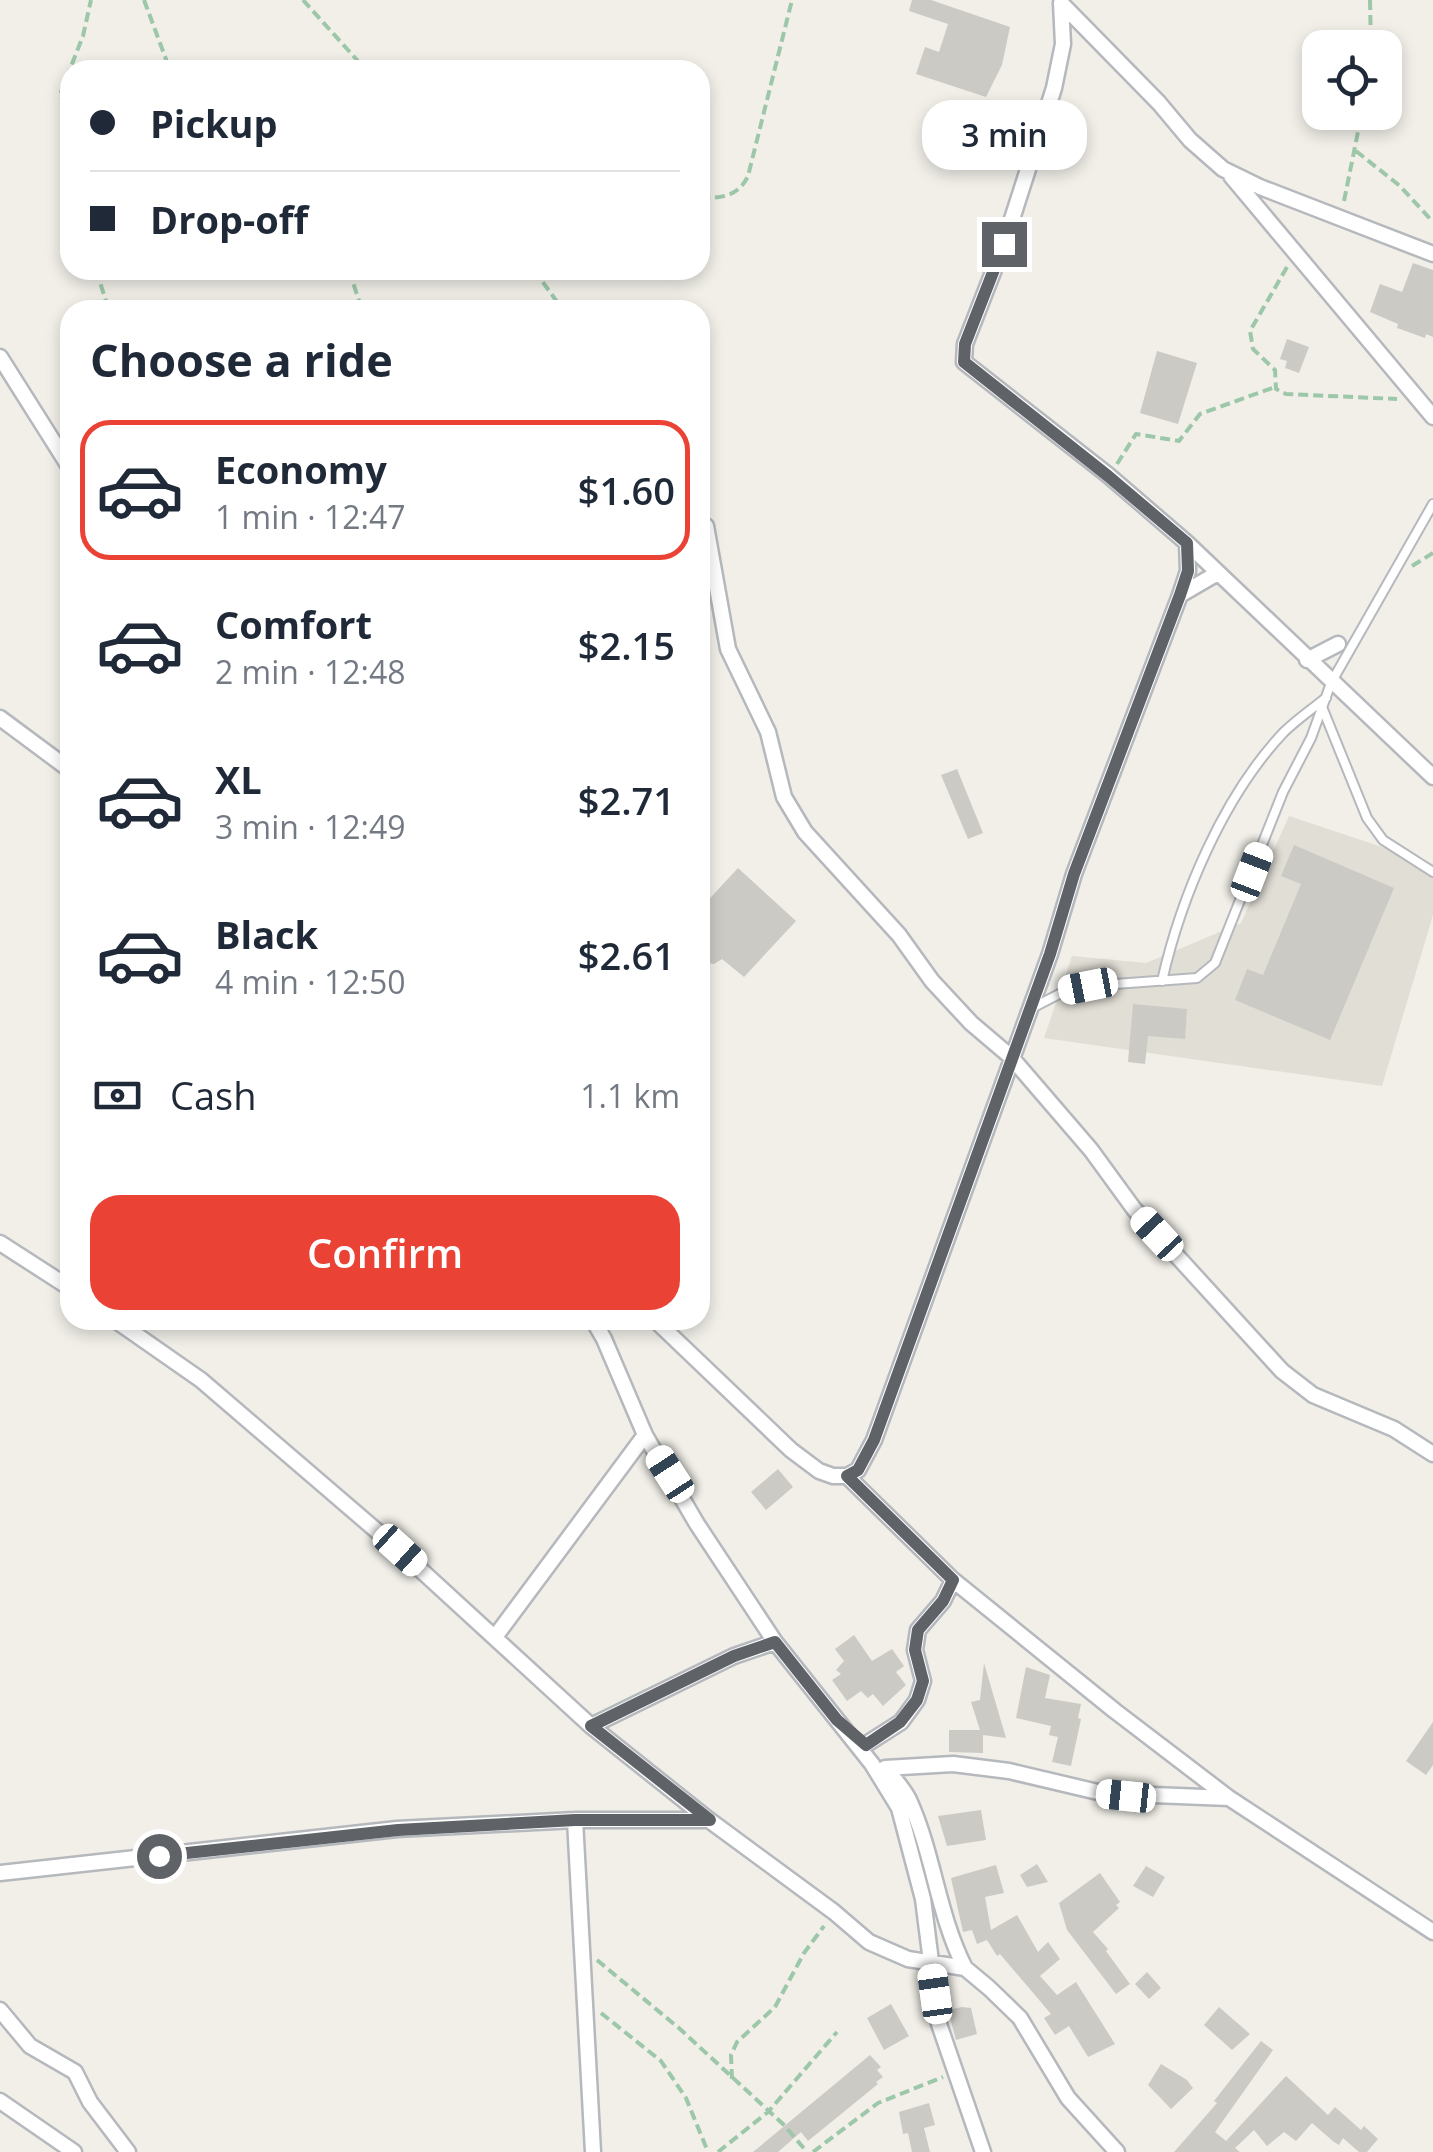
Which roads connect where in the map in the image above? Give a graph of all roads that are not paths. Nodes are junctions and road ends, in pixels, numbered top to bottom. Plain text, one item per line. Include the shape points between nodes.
1 (1060, 2) edge
2 (1228, 172) junction
3 (1433, 254) edge
4 (0, 357) edge
5 (1433, 417) edge
6 (60, 452) edge
7 (1433, 504) edge
8 (1187, 543) junction
9 (710, 548) edge
10 (1216, 574) junction
11 (1180, 595) junction
12 (1338, 644) dead end
13 (1307, 660) junction
14 (1331, 683) junction
15 (1324, 703) junction
16 (0, 718) edge
17 (60, 763) edge
18 (1433, 777) edge
19 (1433, 872) edge
20 (1162, 981) junction
21 (1030, 1009) junction
22 (1011, 1057) junction
23 (0, 1243) edge
24 (60, 1282) edge
25 (129, 1330) edge
26 (599, 1330) edge
27 (665, 1330) edge
28 (645, 1435) junction
29 (1433, 1454) edge
30 (847, 1476) junction
31 (953, 1580) junction
32 (495, 1637) junction
33 (775, 1642) junction
34 (837, 1720) junction
35 (591, 1726) junction
36 (866, 1745) junction
37 (885, 1768) junction
38 (1229, 1798) junction
39 (575, 1820) junction
40 (710, 1820) junction
41 (0, 1873) edge
42 (1433, 1932) edge
43 (931, 1964) junction
44 (965, 1968) junction
45 (0, 2010) edge
46 (0, 2101) edge
47 (74, 2152) edge
48 (128, 2152) edge
49 (593, 2152) edge
50 (983, 2152) edge
51 (1116, 2152) edge

1 - 2 street
1 - 8 street via 1063,44 1054,88 963,357
2 - 3 street
2 - 5 street
4 - 6 street
7 - 14 lane
8 - 10 street
8 - 11 street
9 - 22 street via 728,649 768,732 784,798 805,832 932,981
10 - 11 street
10 - 13 street
11 - 21 street
12 - 13 street
13 - 14 street
14 - 15 lane
14 - 18 street
15 - 19 lane via 1366,818 1383,840
15 - 20 lane via 1268,750 1216,834 1171,941
15 - 20 lane via 1215,963 1197,978
16 - 17 street
20 - 21 lane via 1067,990
21 - 22 street
22 - 29 street via 1134,1209 1282,1371 1314,1395 1394,1429
22 - 30 street via 874,1440 858,1470
23 - 24 street
25 - 32 street via 200,1380
26 - 28 street
27 - 30 street via 791,1450 820,1471
28 - 32 street
28 - 33 street
30 - 31 street
31 - 36 street via 918,1630 923,1681 917,1700 900,1722
31 - 38 street
32 - 35 street
33 - 34 street
33 - 35 street
34 - 36 street
34 - 43 street via 900,1808 924,1899
35 - 40 street
36 - 37 street
37 - 38 street via 953,1764 1102,1793
37 - 44 street via 909,1798 950,1939
38 - 42 street
39 - 40 street
39 - 41 street via 398,1830
39 - 49 street
40 - 43 street via 869,1942
43 - 44 street
43 - 50 street via 940,2024
44 - 51 street via 1020,2018 1068,2098
45 - 48 street via 30,2046 75,2072
46 - 47 street

